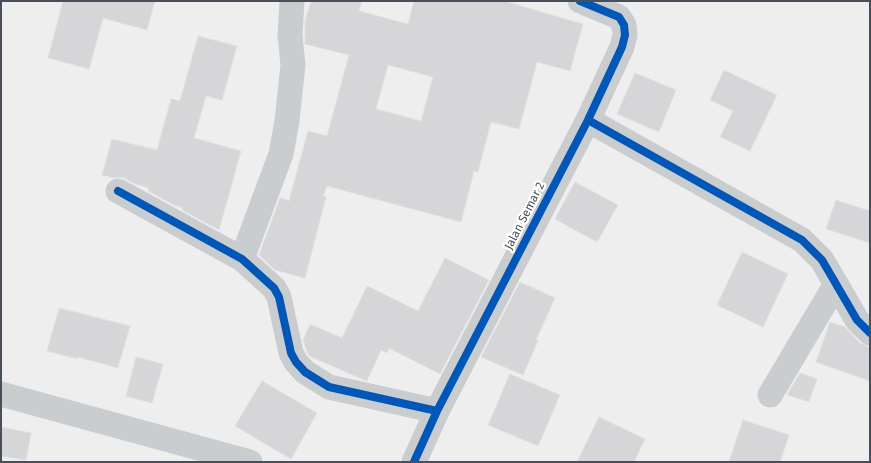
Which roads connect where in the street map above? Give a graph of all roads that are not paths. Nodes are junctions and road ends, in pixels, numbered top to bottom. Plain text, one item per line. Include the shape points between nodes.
1 (292, 1) edge
2 (580, 1) edge
3 (588, 120) junction
4 (118, 191) dead end
5 (242, 259) junction
6 (836, 284) junction
7 (870, 333) edge
8 (1, 394) edge
9 (770, 395) dead end
10 (437, 411) junction
11 (250, 462) edge
12 (414, 462) edge

1 - 5 street via 290,35 293,65 284,137
2 - 3 street, Jalan Semar 2 via 619,17 625,35
3 - 6 street via 802,240 822,260
3 - 10 street, Jalan Semar 2
4 - 5 street
5 - 10 street via 274,288 279,297 291,353 305,372 345,391
6 - 7 street via 857,320
6 - 9 street
8 - 11 street
10 - 12 street, Jalan Semar 2

